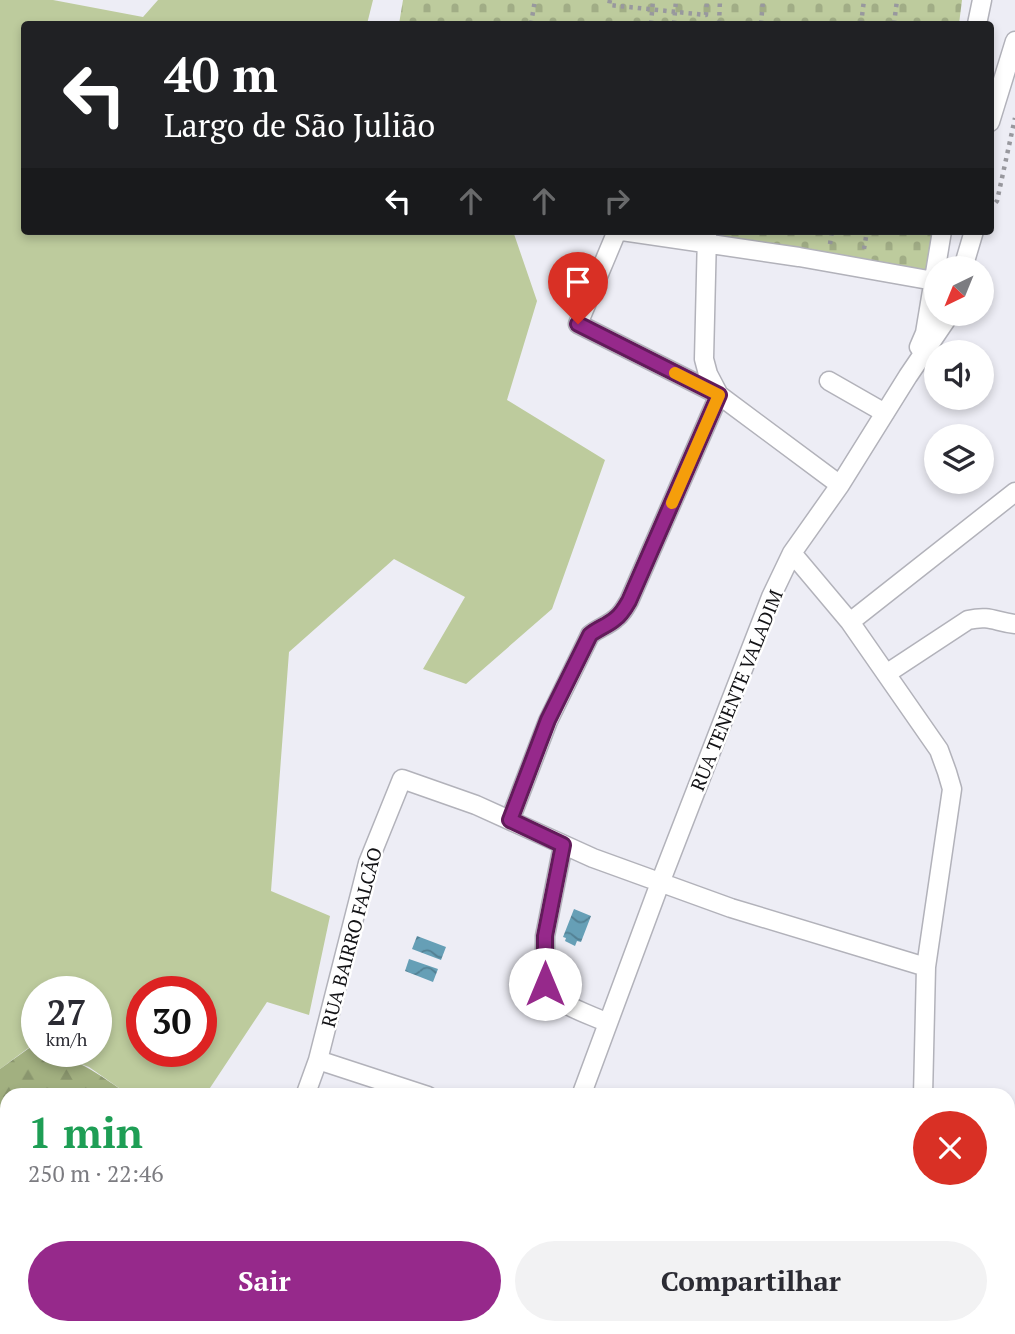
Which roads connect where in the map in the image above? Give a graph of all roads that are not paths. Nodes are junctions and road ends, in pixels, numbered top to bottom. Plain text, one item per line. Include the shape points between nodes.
1 (982, 0) edge
2 (978, 21) edge
3 (1015, 41) edge
4 (994, 109) edge
5 (617, 235) edge
6 (663, 235) edge
7 (941, 235) edge
8 (973, 235) edge
9 (707, 239) junction
10 (938, 256) edge
11 (967, 256) edge
12 (924, 279) edge
13 (926, 326) edge
14 (942, 326) edge
15 (908, 376) junction
16 (830, 381) dead end
17 (719, 395) junction
18 (885, 413) junction
19 (840, 485) junction
20 (1015, 492) edge
21 (792, 553) junction
22 (850, 622) junction
23 (1015, 624) edge
24 (886, 674) junction
25 (510, 820) junction
26 (563, 845) junction
27 (660, 883) junction
28 (926, 967) junction
29 (608, 1023) junction
30 (318, 1060) junction
31 (308, 1088) edge
32 (404, 1088) edge
33 (585, 1088) edge
34 (923, 1088) edge

1 - 2 street
3 - 4 street
5 - 17 street via 578,324
6 - 9 street
7 - 10 street
8 - 11 street
9 - 12 street
9 - 17 street via 704,359
13 - 15 street
14 - 15 street, RUA TENENTE VALADIM
15 - 18 street, RUA TENENTE VALADIM
16 - 18 street
17 - 19 street
17 - 25 street via 629,601 614,620 590,635 548,720
18 - 19 street, RUA TENENTE VALADIM
19 - 21 street, RUA TENENTE VALADIM
20 - 22 street
21 - 22 street
21 - 27 street, RUA TENENTE VALADIM
22 - 24 street
23 - 24 street via 992,618 968,620
24 - 28 street via 939,750 951,789
25 - 26 street
25 - 30 street, RUA BAIRRO FALCÃO via 402,779 368,863
26 - 27 street
26 - 29 street via 545,936 545,984 557,1000
27 - 28 street
27 - 29 street, RUA TENENTE VALADIM
28 - 34 street
29 - 33 street, RUA TENENTE VALADIM
30 - 31 street, RUA BAIRRO FALCÃO
30 - 32 street

